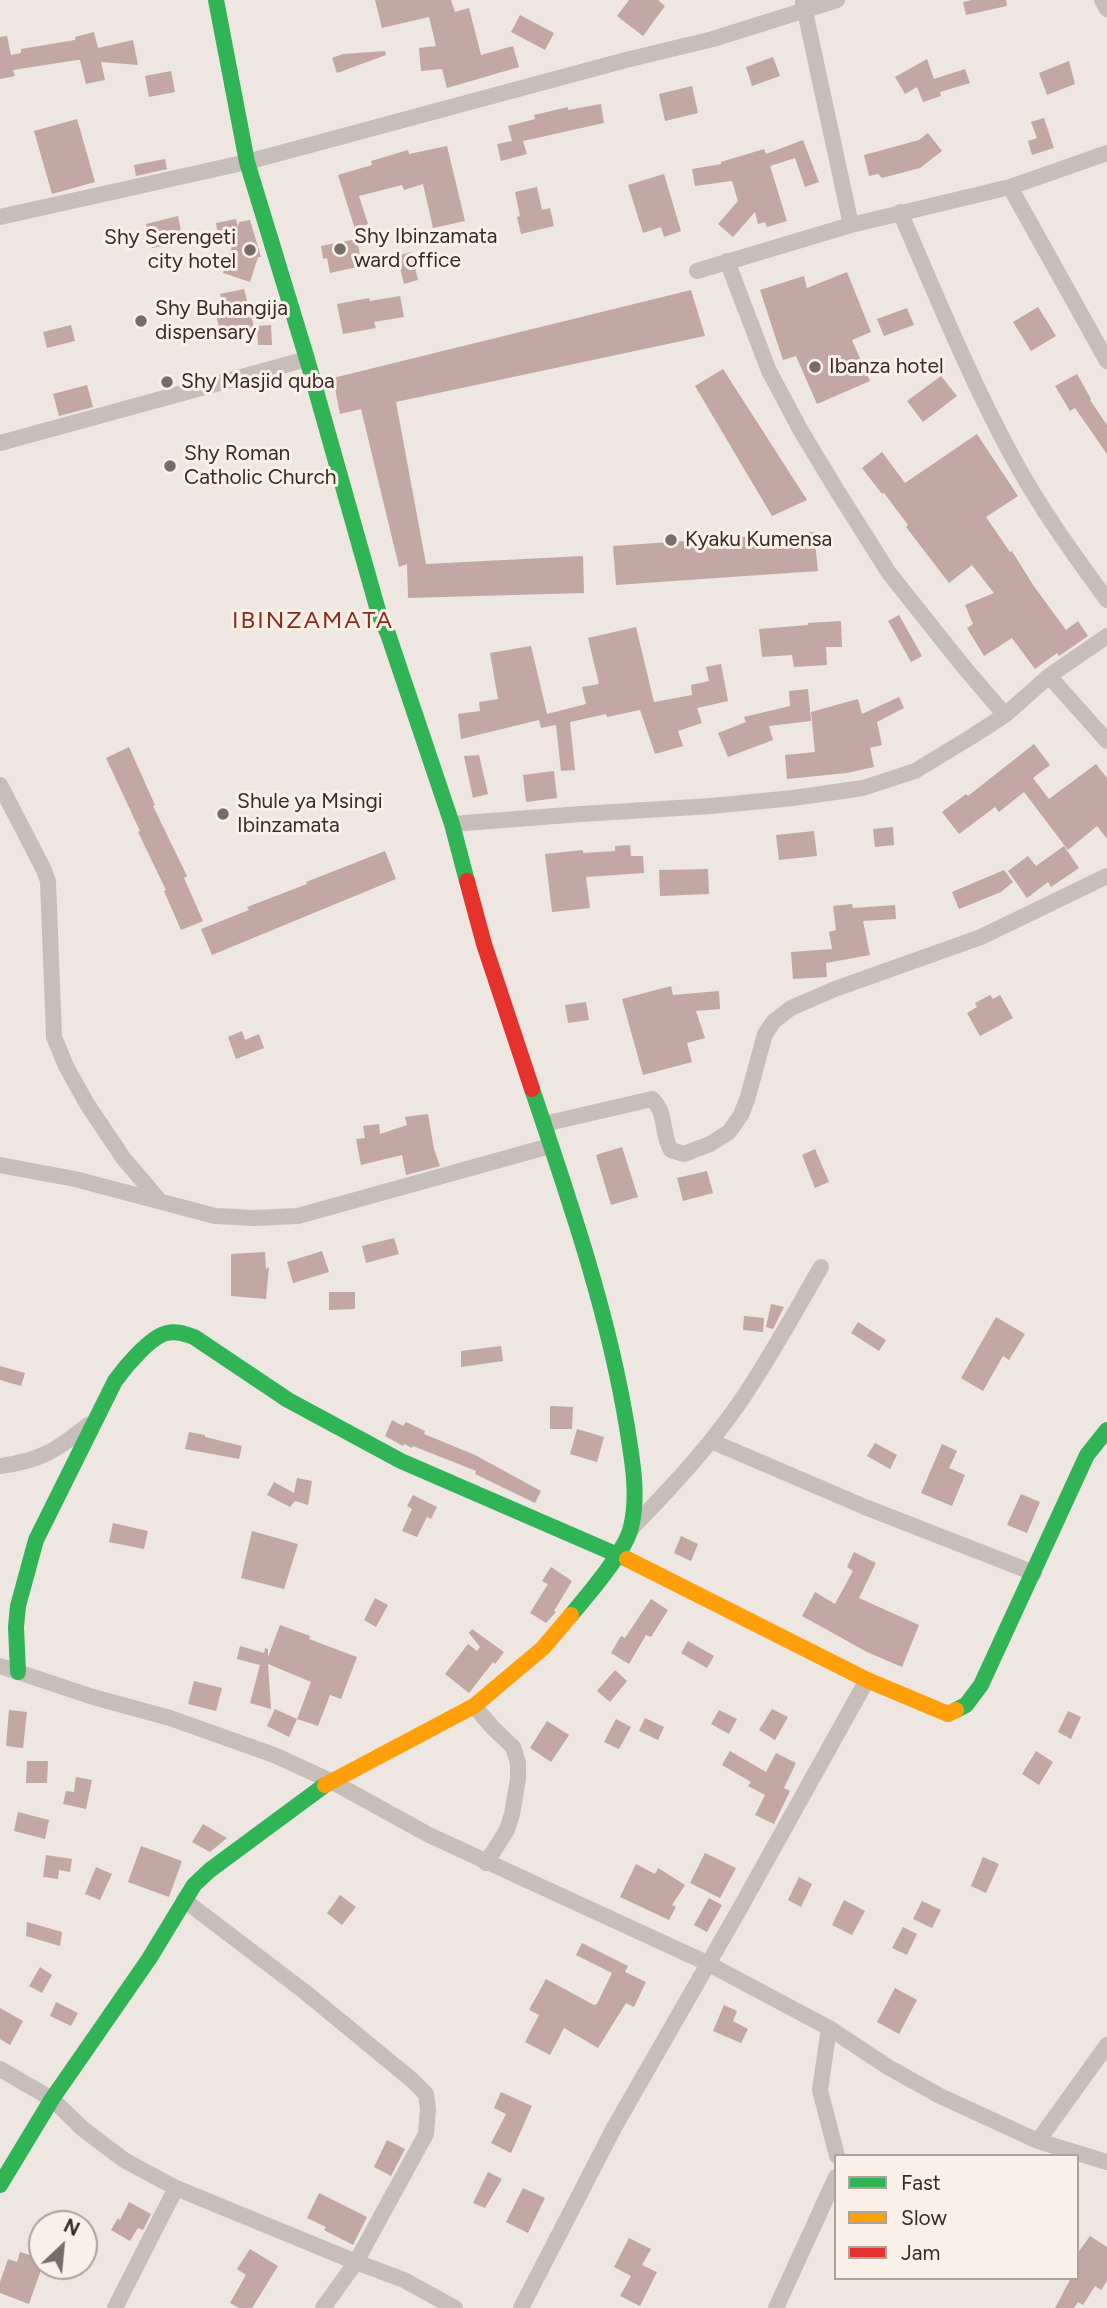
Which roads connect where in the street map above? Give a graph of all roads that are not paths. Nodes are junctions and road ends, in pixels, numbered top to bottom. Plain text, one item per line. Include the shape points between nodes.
1 (216, 0) edge
2 (837, 0) edge
3 (1102, 0) edge
4 (803, 5) edge
5 (1107, 9) edge
6 (1107, 153) edge
7 (247, 162) junction
8 (1010, 187) junction
9 (900, 212) junction
10 (0, 217) edge
11 (851, 225) junction
12 (727, 261) junction
13 (697, 271) dead end
14 (307, 359) junction
15 (1107, 362) edge
16 (0, 443) edge
17 (1107, 600) edge
18 (1107, 636) edge
19 (1049, 676) junction
20 (1005, 715) junction
21 (1107, 741) edge
22 (0, 787) edge
23 (452, 824) junction
24 (1107, 876) edge
25 (544, 1124) junction
26 (550, 1146) junction
27 (0, 1165) edge
28 (159, 1200) junction
29 (821, 1267) dead end
30 (93, 1421) junction
31 (1107, 1430) edge
32 (711, 1441) junction
33 (0, 1465) edge
34 (631, 1529) junction
35 (618, 1554) junction
36 (1034, 1573) junction
37 (0, 1666) edge
38 (18, 1672) junction
39 (867, 1680) junction
40 (474, 1706) junction
41 (331, 1781) junction
42 (486, 1863) junction
43 (184, 1900) junction
44 (707, 1963) junction
45 (829, 2028) junction
46 (1107, 2045) edge
47 (0, 2069) edge
48 (52, 2099) junction
49 (1038, 2141) junction
50 (836, 2154) edge
51 (1107, 2162) edge
52 (834, 2181) edge
53 (0, 2185) edge
54 (176, 2188) junction
55 (356, 2263) junction
56 (115, 2308) edge
57 (323, 2308) edge
58 (455, 2308) edge
59 (521, 2308) edge
60 (776, 2308) edge

1 - 7 street
2 - 4 street
3 - 5 street
4 - 7 street via 713,39
4 - 11 street
6 - 8 street
7 - 10 street
7 - 14 street
8 - 9 street
8 - 15 street
9 - 11 street
9 - 17 street via 1014,460
11 - 12 street
12 - 13 street
12 - 20 street via 769,372 836,489 889,573
14 - 16 street
14 - 23 street via 379,614
18 - 19 street
19 - 20 street
19 - 21 street
20 - 23 street via 915,771 863,788 710,806
22 - 28 street via 48,881 54,1037 87,1104
23 - 25 street via 484,944
24 - 25 street via 981,937 791,1008 765,1034 741,1115 729,1132 710,1144 684,1154 671,1150 660,1107 652,1098
25 - 26 street
26 - 28 street via 298,1216 215,1216
26 - 34 street via 601,1305 619,1378 632,1459
27 - 28 street
29 - 32 street via 740,1402
30 - 33 street via 48,1454
30 - 35 street via 127,1364 164,1333 179,1332 194,1337 288,1400 401,1461
30 - 38 street via 36,1540 18,1606
31 - 36 street via 1087,1455
32 - 34 street
32 - 36 street
34 - 35 street
35 - 39 street
35 - 40 street via 543,1648
36 - 39 street via 981,1685 966,1705 948,1714
37 - 38 street
38 - 41 street via 226,1737
39 - 44 street
40 - 41 street
40 - 42 street via 508,1740 518,1763 507,1830
41 - 42 street
41 - 43 street via 210,1870
42 - 44 street
43 - 48 street
43 - 55 street via 305,1992 426,2094 426,2134
44 - 45 street
44 - 59 street via 615,2126
45 - 49 street via 940,2096
45 - 50 street via 820,2090
46 - 49 street
47 - 48 street
48 - 53 street
48 - 54 street via 124,2160
49 - 51 street
52 - 60 street
54 - 55 street
54 - 56 street
55 - 57 street
55 - 58 street via 404,2280

